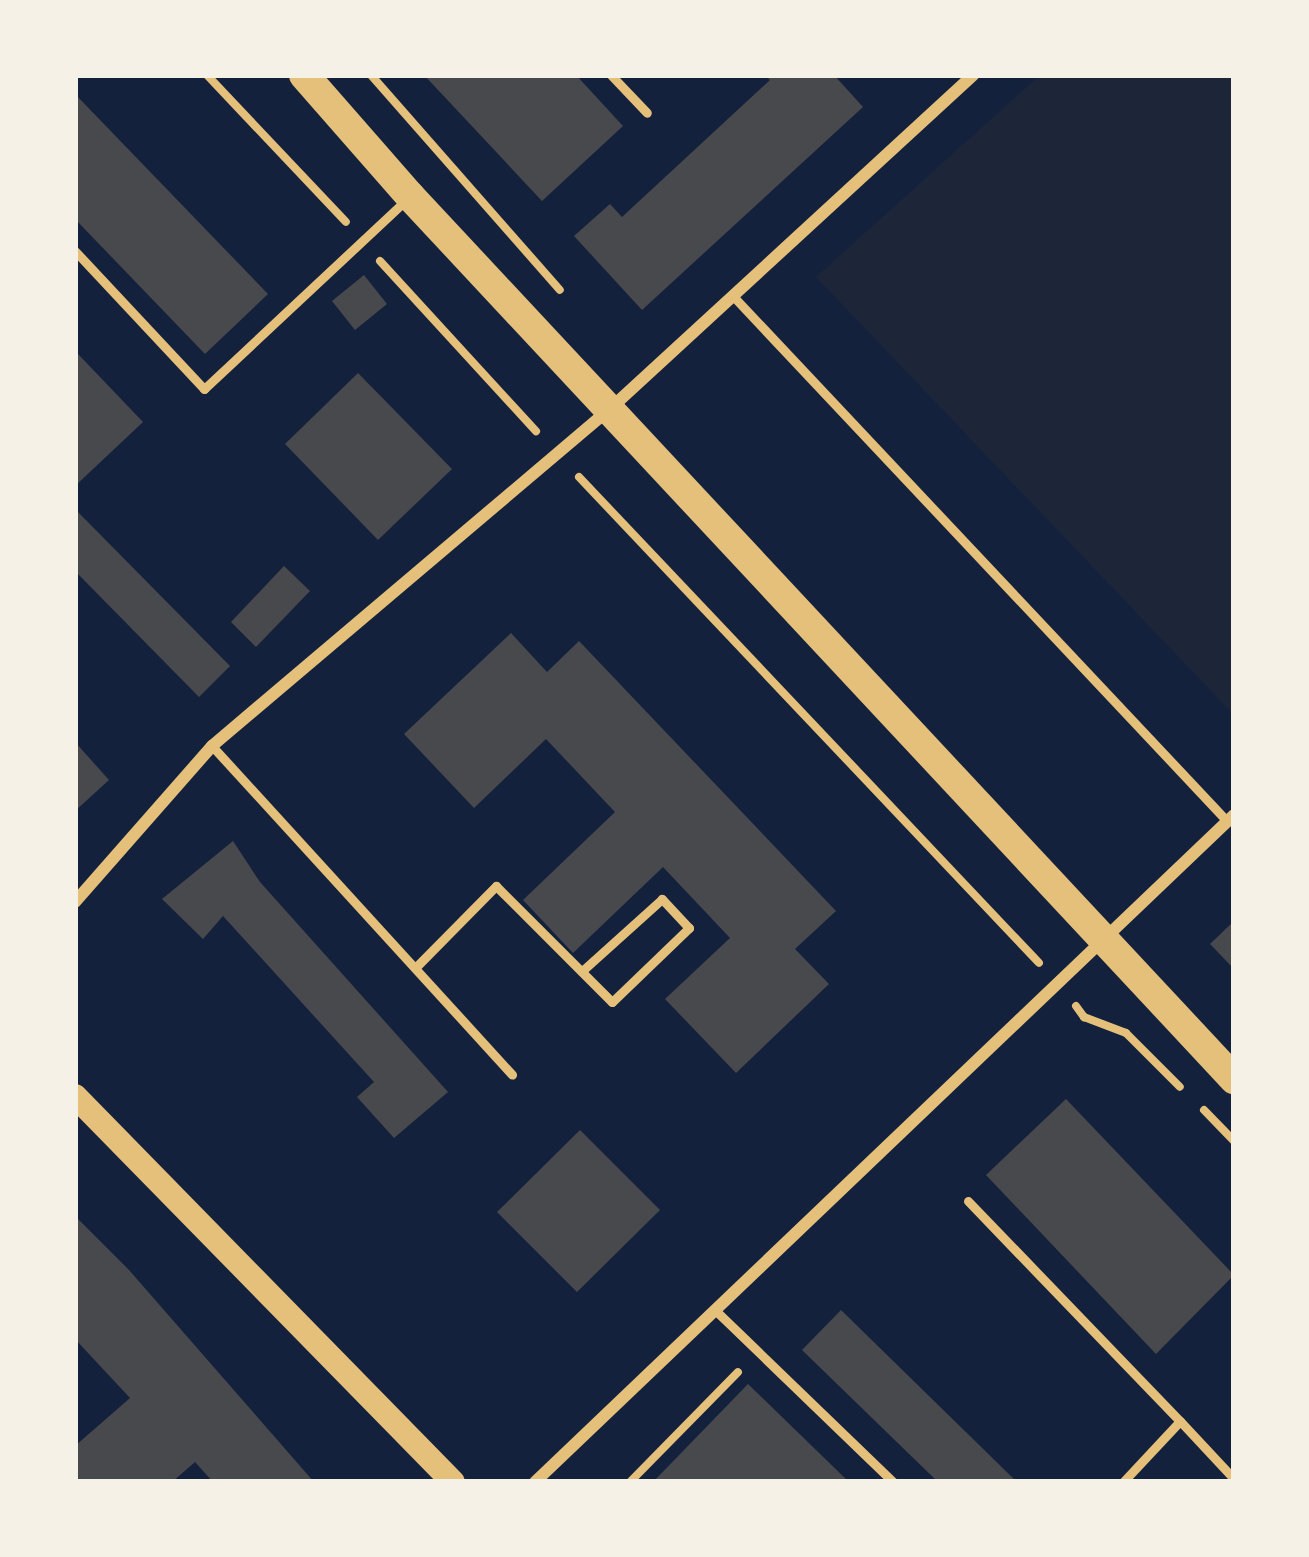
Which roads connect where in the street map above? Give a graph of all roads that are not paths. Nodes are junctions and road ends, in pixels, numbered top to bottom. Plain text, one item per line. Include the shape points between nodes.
1 (304, 75) edge
2 (611, 75) edge
3 (973, 75) edge
4 (647, 113) dead end
5 (410, 196) junction
6 (75, 251) edge
7 (732, 295) junction
8 (611, 408) junction
9 (212, 746) junction
10 (1230, 818) edge
11 (75, 902) edge
12 (1102, 941) junction
13 (416, 967) junction
14 (582, 971) junction
15 (512, 1075) dead end
16 (1234, 1079) edge
17 (75, 1096) edge
18 (968, 1202) dead end
19 (715, 1310) junction
20 (1180, 1421) junction
21 (1234, 1479) edge
22 (454, 1482) edge
23 (536, 1482) edge
24 (893, 1482) edge
25 (1123, 1482) edge

1 - 5 main road
2 - 4 lane
3 - 7 street
5 - 6 lane via 204,389
5 - 8 main road
7 - 8 street
7 - 10 lane
8 - 9 street
8 - 12 main road
9 - 11 street
9 - 13 lane
10 - 12 street
12 - 16 main road
12 - 19 street
13 - 14 lane via 496,886
13 - 15 lane
14 - 14 lane via 612,1002 689,928 662,899
17 - 22 main road
18 - 20 lane
19 - 23 street
19 - 24 lane
20 - 21 lane
20 - 25 lane

